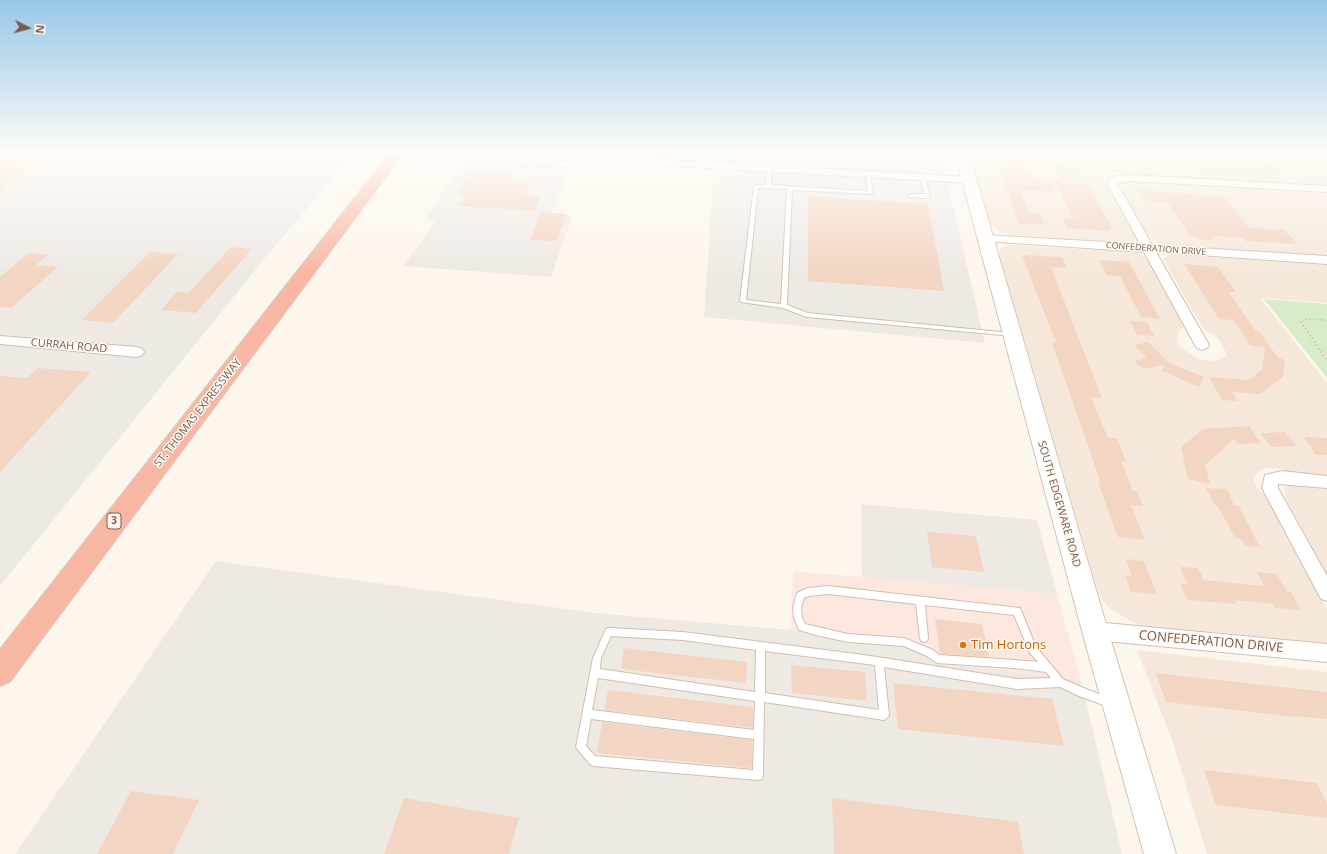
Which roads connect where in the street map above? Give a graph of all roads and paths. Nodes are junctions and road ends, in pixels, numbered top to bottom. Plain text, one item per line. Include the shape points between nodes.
1 (356, 194) edge
2 (366, 194) edge
3 (755, 194) edge
4 (790, 194) edge
5 (926, 194) edge
6 (974, 194) edge
7 (1118, 194) edge
8 (911, 196) dead end
9 (985, 238) junction
10 (1147, 248) junction
11 (1327, 260) edge
12 (784, 306) junction
13 (1327, 320) edge
14 (1012, 335) junction
15 (0, 340) edge
16 (1202, 345) dead end
17 (137, 352) dead end
18 (1327, 361) edge
19 (230, 372) junction
20 (1327, 482) edge
21 (1327, 593) edge
22 (920, 600) junction
23 (1095, 631) junction
24 (924, 638) dead end
25 (761, 646) junction
26 (1327, 653) edge
27 (878, 661) junction
28 (1049, 668) junction
29 (0, 672) edge
30 (594, 673) junction
31 (1060, 682) junction
32 (760, 697) junction
33 (1117, 705) junction
34 (587, 714) junction
35 (759, 735) junction
36 (1160, 854) edge

1 - 19 highway
2 - 19 highway, ST. THOMAS EXPRESSWAY / 3
3 - 12 lane via 743,301
4 - 12 lane
5 - 8 lane via 927,196
6 - 9 main road, SOUTH EDGEWARE ROAD
7 - 10 street
9 - 10 street, CONFEDERATION DRIVE
9 - 14 main road, SOUTH EDGEWARE ROAD
10 - 11 street, CONFEDERATION DRIVE
10 - 16 street
12 - 14 lane via 807,315
13 - 18 path via 1306,318 1301,322
14 - 23 main road, SOUTH EDGEWARE ROAD
15 - 17 street, CURRAH ROAD
19 - 29 highway, ST. THOMAS EXPRESSWAY / 3
20 - 21 street via 1282,477 1271,479 1270,488
22 - 24 lane
22 - 28 lane via 1017,611 1033,650
22 - 28 lane via 828,590 808,592 800,596 798,618 802,627 848,638 904,642 924,650 936,659
23 - 26 street, CONFEDERATION DRIVE
23 - 33 main road, SOUTH EDGEWARE ROAD
25 - 27 lane
25 - 30 lane via 683,636 609,632 597,658
25 - 32 lane
27 - 31 lane via 1017,684
27 - 32 lane via 884,715
28 - 31 lane
30 - 32 lane
30 - 34 lane
31 - 33 lane
32 - 35 lane
33 - 36 main road, SOUTH EDGEWARE ROAD
34 - 35 lane
34 - 35 lane via 581,747 593,761 758,775

